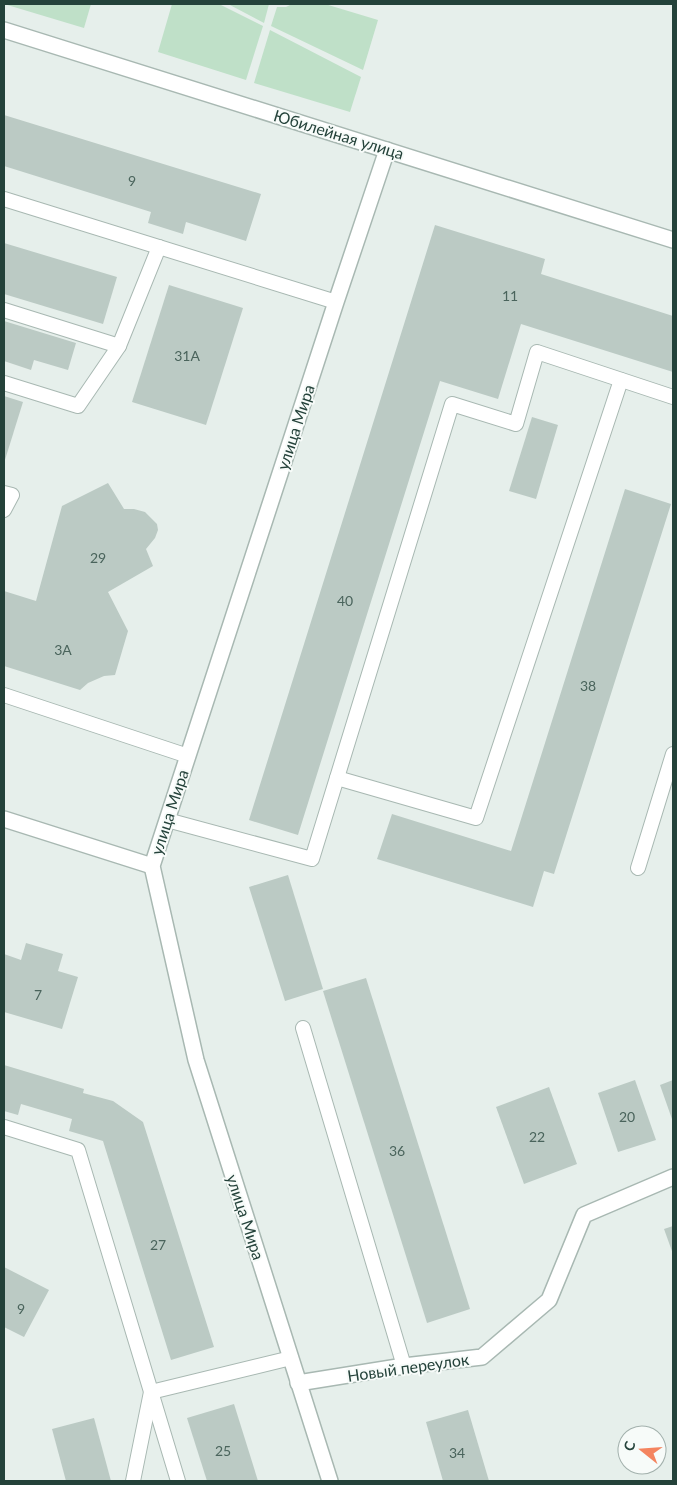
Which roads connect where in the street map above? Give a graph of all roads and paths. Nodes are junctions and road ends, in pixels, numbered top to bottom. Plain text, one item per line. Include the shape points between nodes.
1 (4, 30) edge
2 (387, 150) junction
3 (4, 199) edge
4 (673, 240) edge
5 (159, 247) junction
6 (336, 302) junction
7 (4, 310) edge
8 (119, 346) junction
9 (621, 380) junction
10 (4, 383) edge
11 (673, 397) edge
12 (4, 493) edge
13 (4, 510) edge
14 (4, 695) edge
15 (673, 754) edge
16 (188, 756) junction
17 (337, 778) junction
18 (4, 819) edge
19 (167, 820) junction
20 (152, 866) junction
21 (638, 868) dead end
22 (303, 1028) dead end
23 (4, 1126) edge
24 (673, 1177) edge
25 (291, 1358) junction
26 (404, 1366) junction
27 (298, 1383) junction
28 (151, 1392) junction
29 (133, 1481) edge
30 (178, 1481) edge
31 (330, 1481) edge

1 - 2 street, Юбилейная улица
2 - 4 street, Юбилейная улица
2 - 6 street, улица Мира
3 - 5 lane
5 - 6 lane
5 - 8 lane
6 - 16 street, улица Мира
7 - 8 lane
8 - 10 lane via 78,406
9 - 11 lane
9 - 17 lane via 476,818
9 - 17 lane via 537,352 516,424 452,404
12 - 13 lane via 12,495
14 - 16 lane
15 - 21 lane
16 - 19 street, улица Мира
17 - 19 lane via 312,858
18 - 20 street
19 - 20 street, улица Мира
20 - 25 street, улица Мира via 196,1060
22 - 26 lane
23 - 28 lane via 78,1150
24 - 26 street, Новый переулок via 584,1215 549,1300 482,1357
25 - 27 street, улица Мира
25 - 28 lane
26 - 27 street, Новый переулок
27 - 31 street, улица Мира
28 - 29 lane
28 - 30 lane

